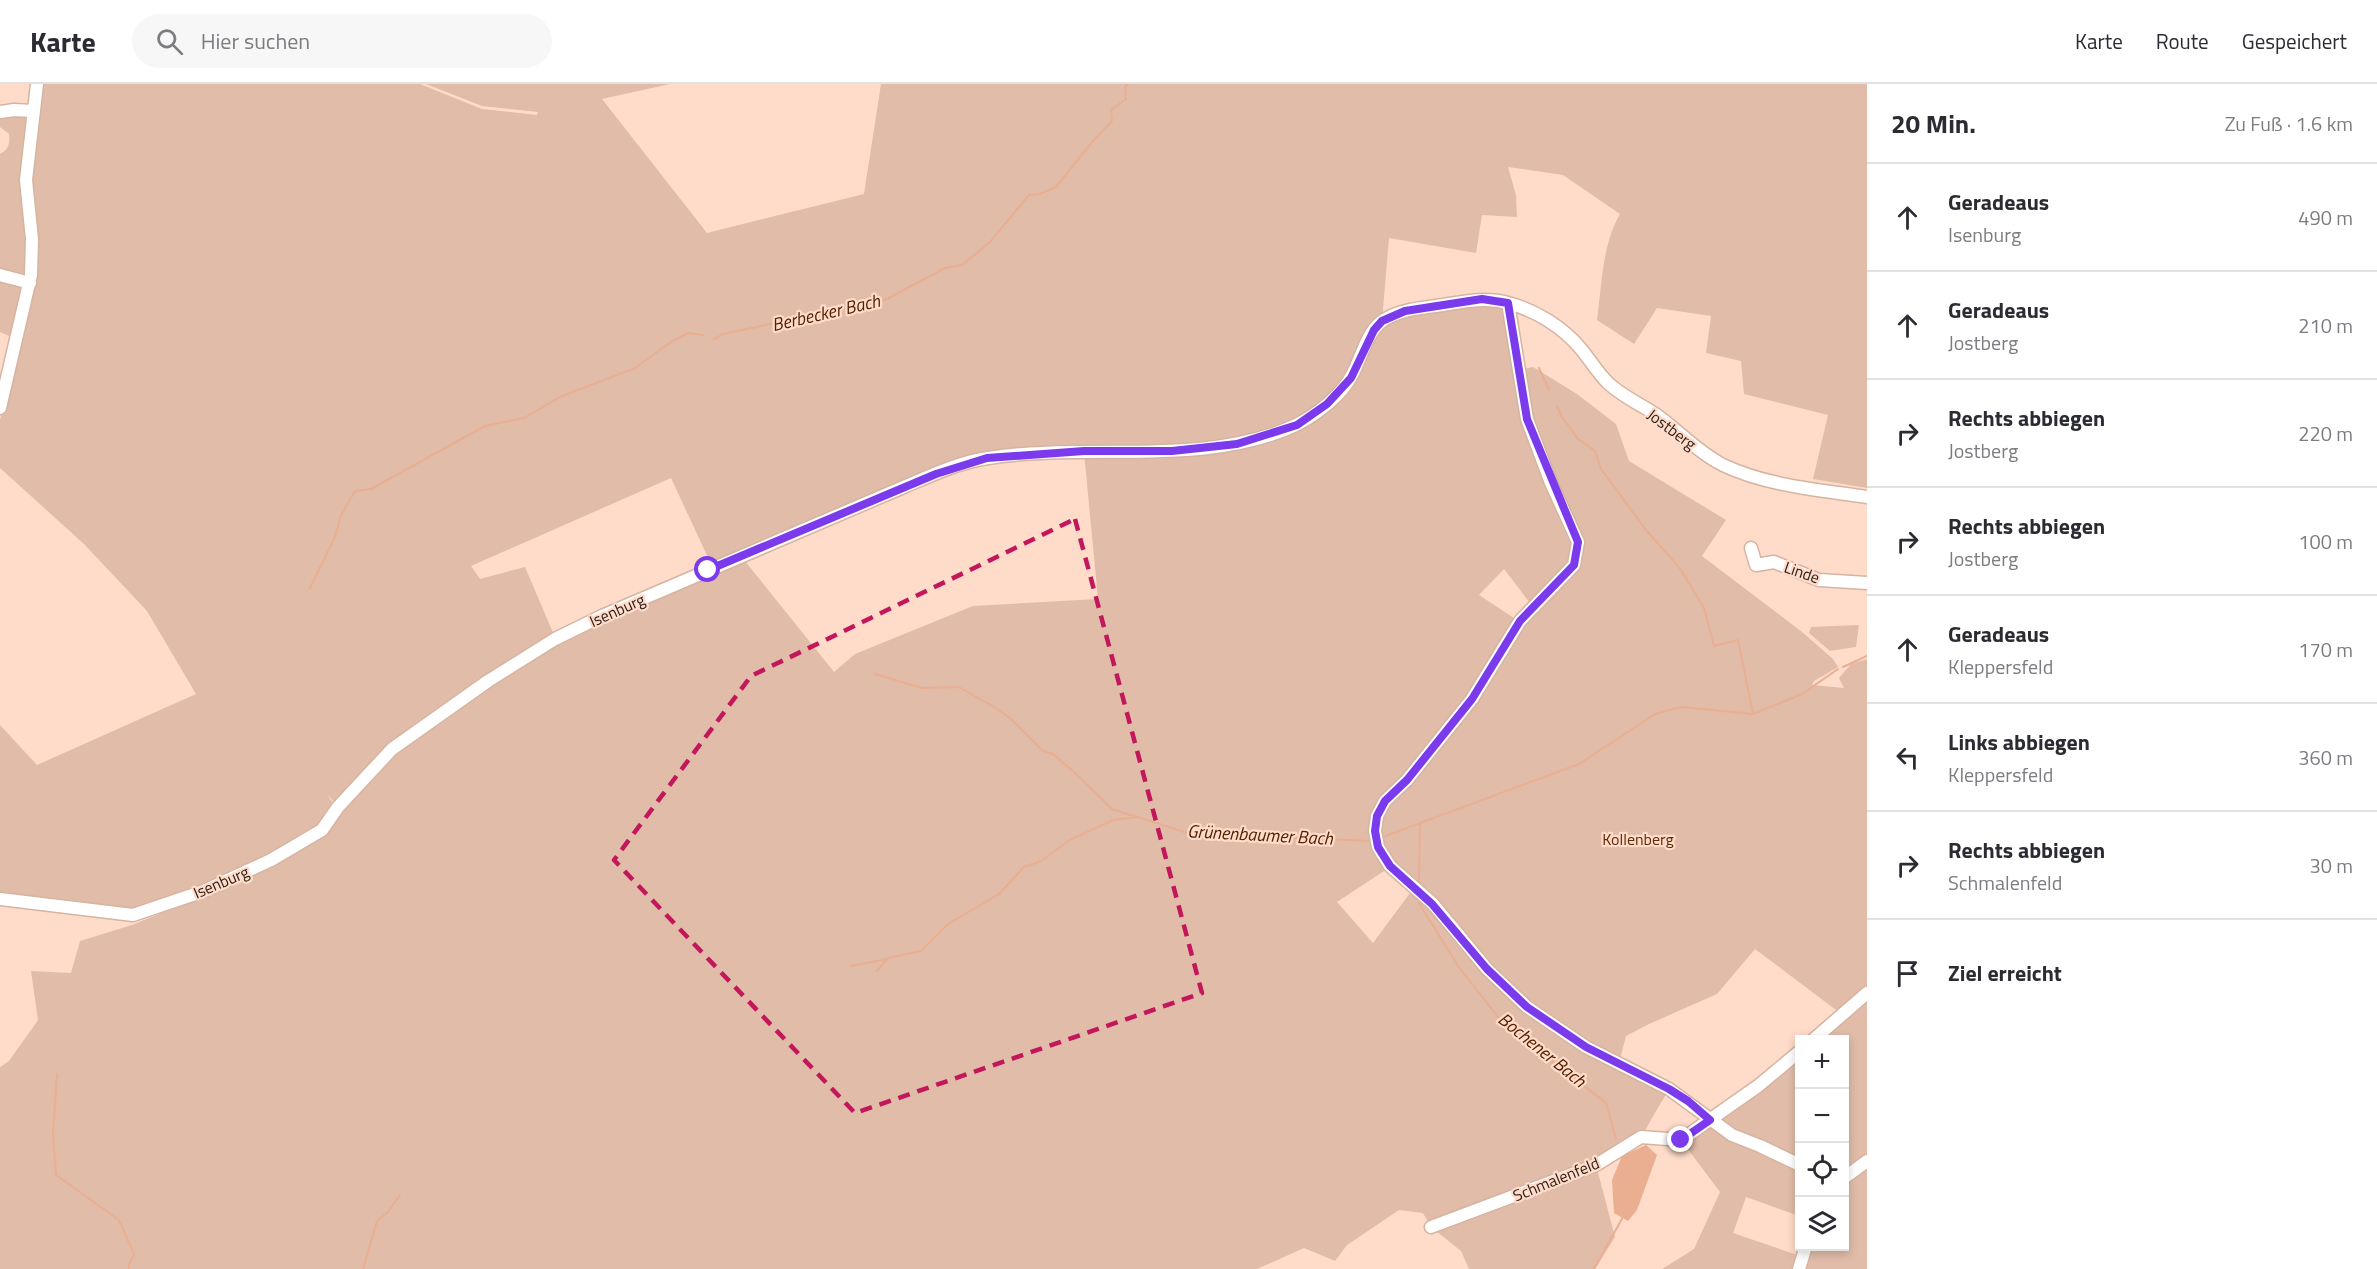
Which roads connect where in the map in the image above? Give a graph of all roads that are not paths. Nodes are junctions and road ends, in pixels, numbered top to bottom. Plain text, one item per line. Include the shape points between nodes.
1 (37, 84) edge
2 (33, 111) junction
3 (0, 112) edge
4 (0, 275) edge
5 (30, 283) junction
6 (1508, 303) junction
7 (0, 408) edge
8 (1297, 425) joint
9 (1867, 497) edge
10 (1751, 548) dead end
11 (1867, 583) edge
12 (0, 899) edge
13 (1867, 993) edge
14 (1819, 1035) edge
15 (1795, 1055) edge
16 (1710, 1120) junction
17 (1867, 1161) edge
18 (1795, 1163) edge
19 (1849, 1175) edge
20 (1431, 1227) dead end
21 (1804, 1251) edge
22 (1799, 1269) edge

1 - 2 street
2 - 3 street
2 - 5 street via 26,180 32,257
4 - 5 street
5 - 7 street
6 - 8 street, Jostberg via 1482,299 1405,311 1382,321 1351,378 1327,404
6 - 9 street, Jostberg via 1539,314 1579,346 1608,382 1722,465 1772,481
6 - 16 street via 1527,419 1578,542 1574,565 1520,621 1472,699 1407,780 1385,801 1377,816 1378,847 1390,866 1432,904 1487,969 1527,1007 1586,1047 1669,1089
8 - 12 street, Isenburg via 1237,444 1172,451 1084,451 987,458 936,474 555,639 392,749 322,830 271,860 204,891 133,915
10 - 11 street, Linde via 1756,565 1774,562 1819,580
13 - 14 street
15 - 16 street, Schmalenfeld
16 - 18 street via 1732,1135
16 - 20 street, Schmalenfeld via 1681,1140 1641,1137 1596,1165
17 - 19 street
21 - 22 street

